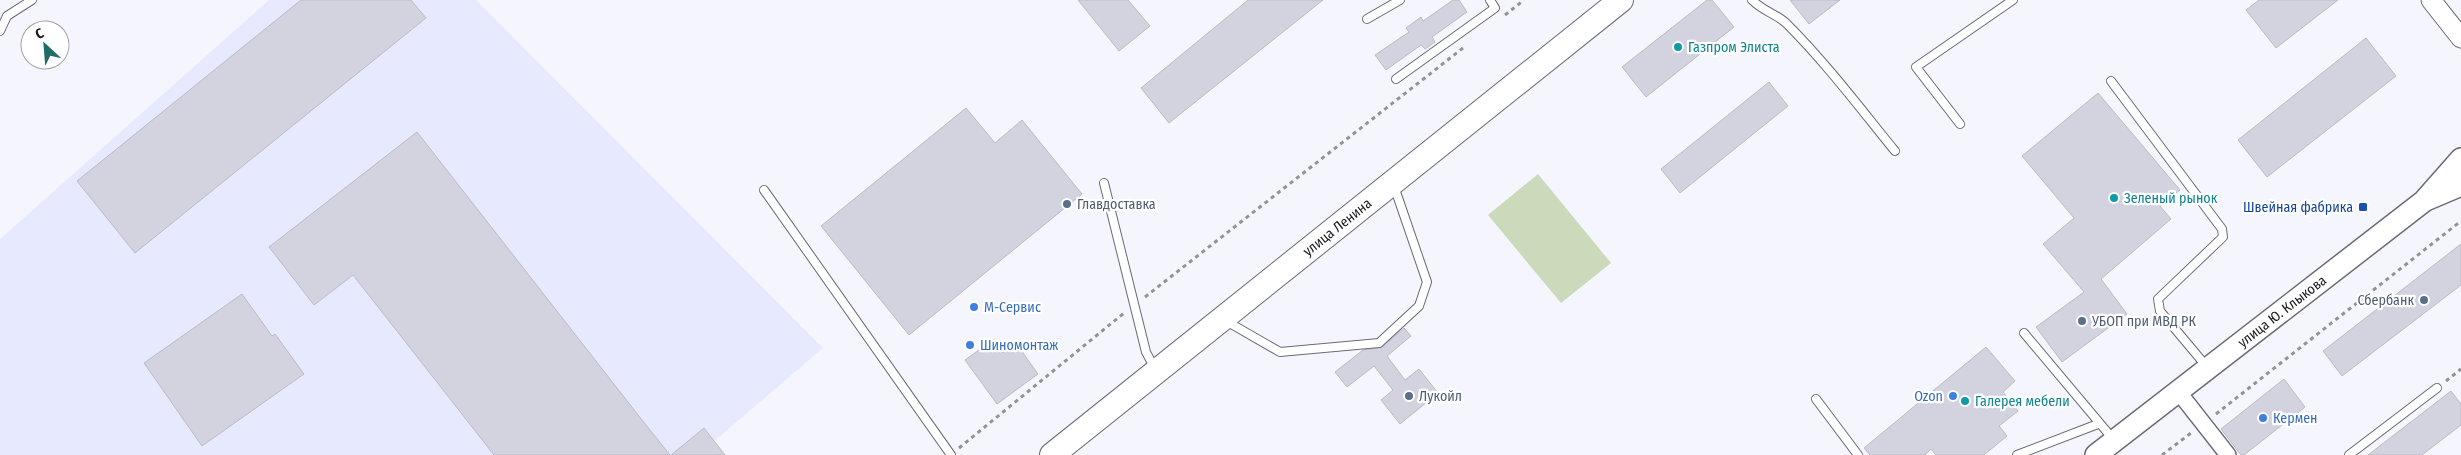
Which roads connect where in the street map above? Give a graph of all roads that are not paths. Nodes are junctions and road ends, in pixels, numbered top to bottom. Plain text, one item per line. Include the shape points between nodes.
1 (32, 0) edge
2 (1400, 0) edge
3 (1490, 0) edge
4 (1621, 0) edge
5 (1752, 0) edge
6 (2013, 0) edge
7 (2431, 0) edge
8 (1367, 18) dead end
9 (0, 31) edge
10 (2461, 38) edge
11 (1396, 79) dead end
12 (2111, 81) dead end
13 (1960, 124) dead end
14 (1895, 151) dead end
15 (2461, 159) edge
16 (1104, 183) dead end
17 (1393, 184) junction
18 (2461, 186) edge
19 (764, 190) dead end
20 (2424, 201) junction
21 (1224, 320) junction
22 (2024, 333) dead end
23 (2207, 367) junction
24 (1158, 372) junction
25 (2437, 388) road end
26 (2177, 390) junction
27 (1816, 399) dead end
28 (2098, 424) junction
29 (2114, 441) junction
30 (951, 455) edge
31 (1052, 455) edge
32 (1858, 455) edge
33 (2017, 455) edge
34 (2096, 455) edge
35 (2228, 455) edge
36 (2349, 455) edge

1 - 9 lane via 7,16
2 - 8 lane
3 - 11 lane via 1495,8
4 - 17 main road, улица Ленина
5 - 14 lane via 1762,10 1784,21 1810,47
6 - 13 lane via 1916,66
7 - 10 street
12 - 23 lane via 2222,229 2223,237 2158,299 2160,310
15 - 20 main road, улица Ю. Клыкова
16 - 24 lane via 1148,358
17 - 21 main road, улица Ленина
17 - 21 lane via 1427,282 1419,306 1379,343 1280,352
18 - 20 main road
19 - 30 lane
20 - 23 main road, улица Ю. Клыкова
21 - 24 main road, улица Ленина
22 - 28 lane
23 - 26 main road, улица Ю. Клыкова
24 - 31 main road, улица Ленина
25 - 36 lane
26 - 29 main road, улица Ю. Клыкова
26 - 35 street
27 - 32 lane
28 - 29 lane
28 - 33 lane
29 - 34 main road, улица Ю. Клыкова

